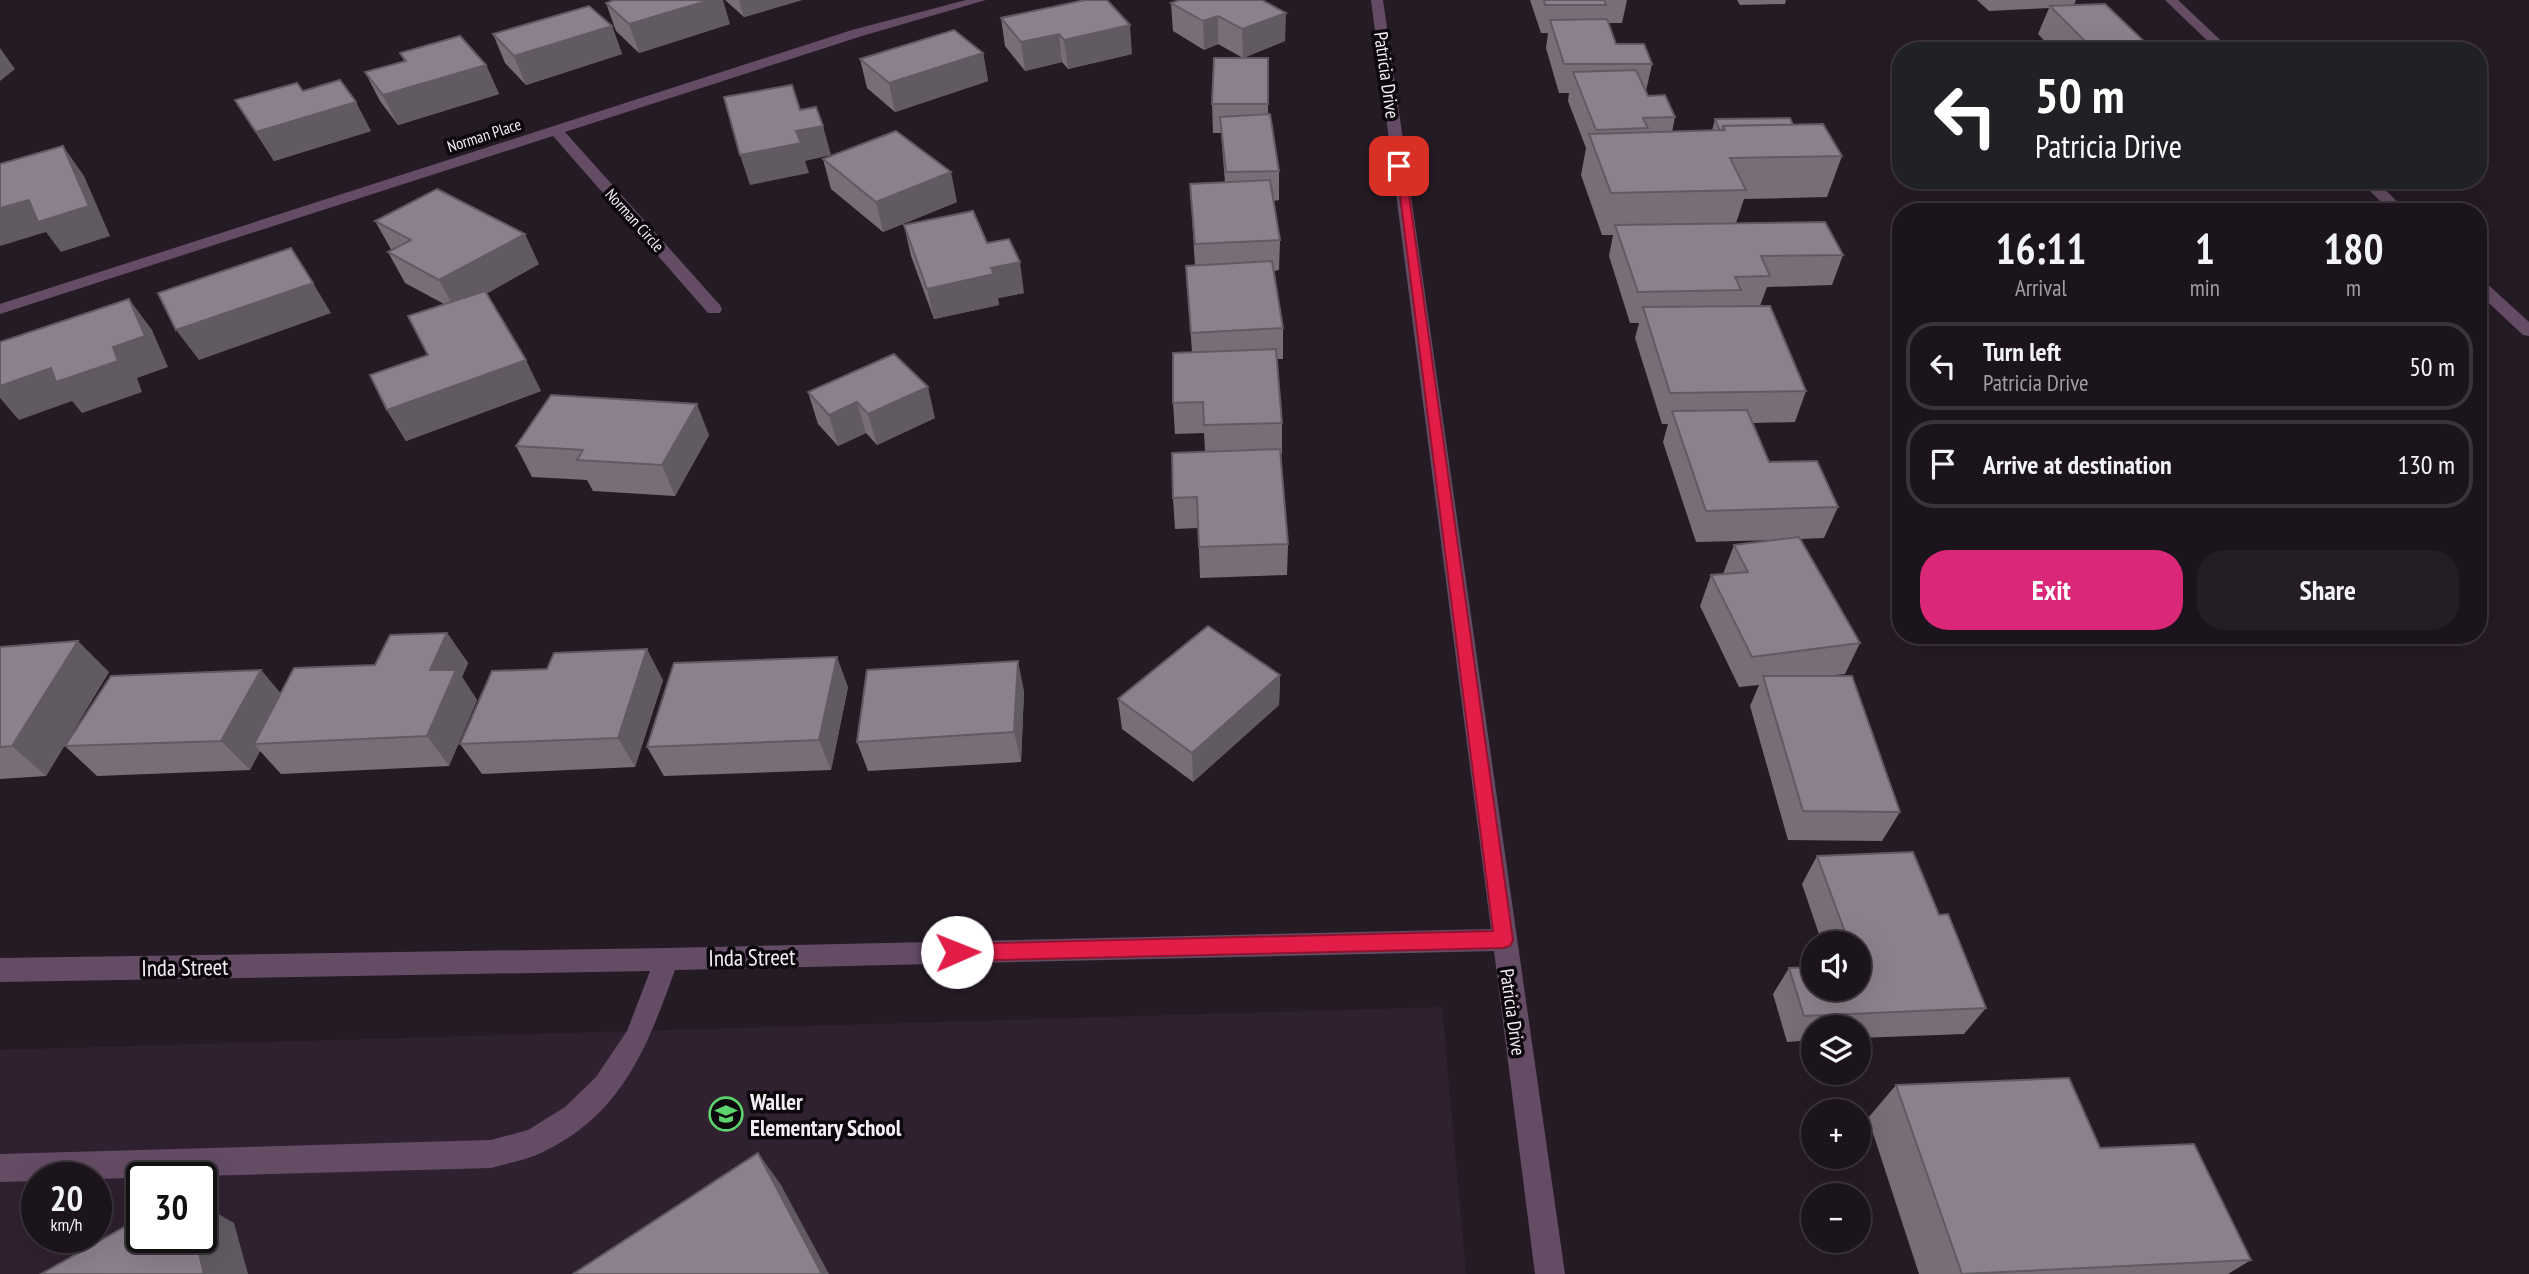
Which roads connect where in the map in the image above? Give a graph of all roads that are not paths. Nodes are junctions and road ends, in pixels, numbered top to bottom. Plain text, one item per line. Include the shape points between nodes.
1 (980, 0) edge
2 (1377, 0) edge
3 (2171, 0) edge
4 (2216, 42) edge
5 (556, 130) junction
6 (2376, 189) edge
7 (2390, 203) edge
8 (2487, 292) edge
9 (0, 309) edge
10 (714, 309) dead end
11 (2529, 331) edge
12 (1503, 940) junction
13 (667, 959) junction
14 (0, 970) edge
15 (0, 1168) edge
16 (1550, 1274) edge

1 - 5 street, Norman Place via 857,33
2 - 12 street, Patricia Drive
3 - 4 street
5 - 9 street, Norman Place
5 - 10 street, Norman Circle
6 - 7 street
8 - 11 street
12 - 13 street, Inda Street
12 - 16 street, Patricia Drive
13 - 14 street, Inda Street
13 - 15 street via 637,1038 606,1086 575,1117 534,1142 491,1154

